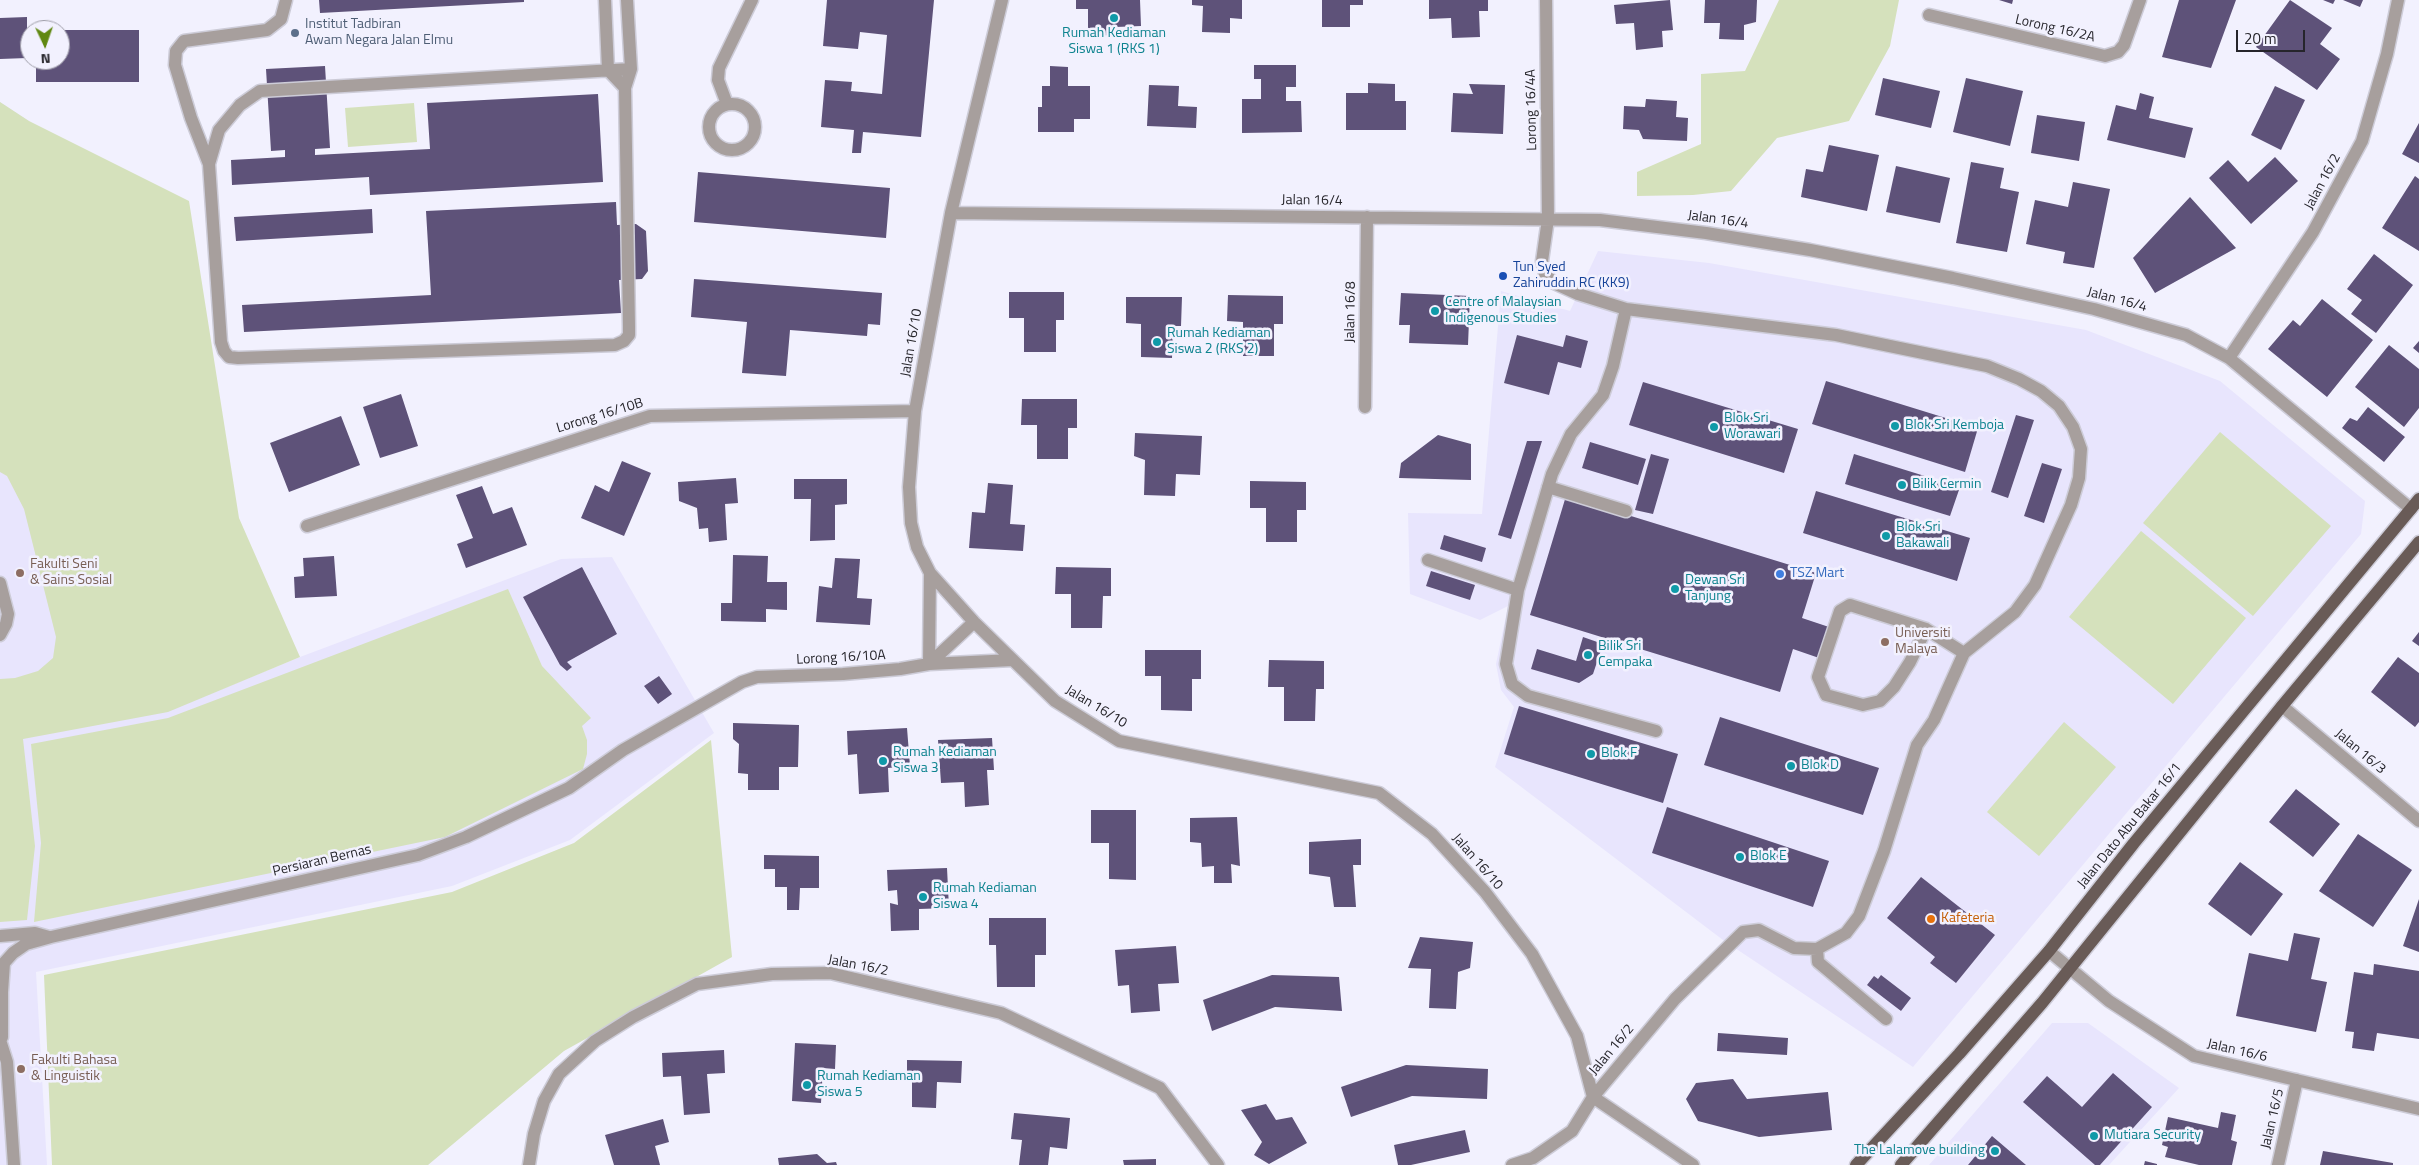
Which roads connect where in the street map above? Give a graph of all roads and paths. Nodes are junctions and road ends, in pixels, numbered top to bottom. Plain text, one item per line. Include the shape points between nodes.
1 (286, 0) edge
2 (605, 0) edge
3 (627, 0) edge
4 (752, 0) edge
5 (1002, 0) edge
6 (1546, 0) edge
7 (2140, 0) edge
8 (2398, 0) edge
9 (1930, 15) dead end
10 (631, 69) junction
11 (608, 70) junction
12 (626, 88) junction
13 (727, 104) dead end
14 (209, 164) junction
15 (952, 213) junction
16 (1367, 217) junction
17 (1548, 219) junction
18 (1626, 308) junction
19 (2229, 358) junction
20 (1364, 407) dead end
21 (915, 411) junction
22 (1548, 487) junction
23 (2415, 504) edge
24 (1626, 511) dead end
25 (307, 526) dead end
26 (2419, 542) edge
27 (1428, 560) dead end
28 (930, 573) junction
29 (0, 583) edge
30 (1518, 590) junction
31 (974, 622) junction
32 (1926, 629) junction
33 (0, 635) edge
34 (1964, 653) junction
35 (1013, 660) junction
36 (929, 664) junction
37 (2282, 706) junction
38 (699, 707) joint
39 (1656, 731) dead end
40 (2419, 821) edge
41 (0, 936) edge
42 (51, 937) junction
43 (1817, 950) junction
44 (2048, 951) junction
45 (2070, 969) junction
46 (1, 991) edge
47 (1886, 1018) dead end
48 (0, 1041) edge
49 (2297, 1080) junction
50 (1592, 1097) junction
51 (2419, 1109) edge
52 (14, 1165) edge
53 (529, 1165) edge
54 (1218, 1165) edge
55 (1512, 1165) edge
56 (1693, 1165) edge
57 (1856, 1165) edge
58 (1901, 1165) edge
59 (2278, 1165) edge

1 - 14 street via 281,19 267,30 184,41 176,51 175,64 188,109
2 - 11 street
3 - 10 street
4 - 13 street via 719,68 718,80
5 - 15 street, Jalan 16/10
6 - 17 street, Lorong 16/4A
7 - 9 street, Lorong 16/2A via 2124,45 2118,52 2105,56
8 - 19 street, Jalan 16/2 via 2387,54 2362,142 2313,232
10 - 11 street
10 - 12 street
11 - 12 street
11 - 14 street via 260,91 240,105 219,130
12 - 14 street via 630,326 629,335 616,345 229,356 221,342
15 - 16 street, Jalan 16/4
15 - 21 street, Jalan 16/10
16 - 17 street, Jalan 16/4
16 - 20 street, Jalan 16/8
17 - 18 street, Lorong 16/4A via 1542,261 1545,274 1554,283 1578,294
17 - 19 street, Jalan 16/4 via 1600,220 1706,233 1943,276 2094,308 2186,336
18 - 22 street via 1603,395 1571,434
18 - 34 street via 1836,335 1987,366 2041,391 2059,406 2073,427 2081,449 2080,478 2070,505 2035,585 2015,612
19 - 23 street, Jalan 16/4
21 - 25 street, Lorong 16/10B via 650,416
21 - 28 street, Jalan 16/10 via 909,487 911,523 917,546
22 - 24 street
22 - 30 street
23 - 44 main road, Jalan Dato Abu Bakar 16/1
26 - 37 main road
27 - 30 street
28 - 31 street, Jalan 16/10
28 - 36 street
29 - 33 street via 8,614
30 - 39 street via 1506,664 1512,684 1528,696
31 - 35 street, Jalan 16/10
31 - 36 street
32 - 32 street via 1910,662 1880,701 1863,705 1826,696 1818,677 1840,611 1850,605
32 - 34 street
34 - 43 street via 1934,720 1917,745 1884,851 1859,916 1846,933
35 - 36 street, Lorong 16/10A
35 - 50 street, Jalan 16/10 via 1055,701 1120,740 1379,793 1432,834 1485,892 1532,954 1577,1036
36 - 38 street, Lorong 16/10A via 890,670 757,677
37 - 40 street, Jalan 16/3
37 - 45 main road
38 - 42 street, Persiaran Bernas via 623,750 569,788 466,837 418,855
41 - 42 street via 35,933
42 - 46 street, Persiaran Bernas via 26,944 13,953 4,963
43 - 47 street via 1818,962
43 - 50 street, Jalan 16/2 via 1794,948 1760,930 1743,932 1675,999
44 - 45 street, Jalan 16/6
44 - 57 main road, Jalan Dato Abu Bakar 16/1 via 1959,1054
45 - 49 street, Jalan 16/6 via 2109,1001 2194,1056
45 - 58 main road
46 - 48 street, Persiaran Bernas
48 - 52 street via 7,1062
49 - 51 street, Jalan 16/6
49 - 59 street, Jalan 16/5
50 - 55 street, Jalan 16/2 via 1572,1131 1533,1158
50 - 56 street
53 - 54 street, Jalan 16/2 via 544,1101 559,1074 595,1042 633,1017 697,984 772,974 830,973 1001,1013 1160,1088

